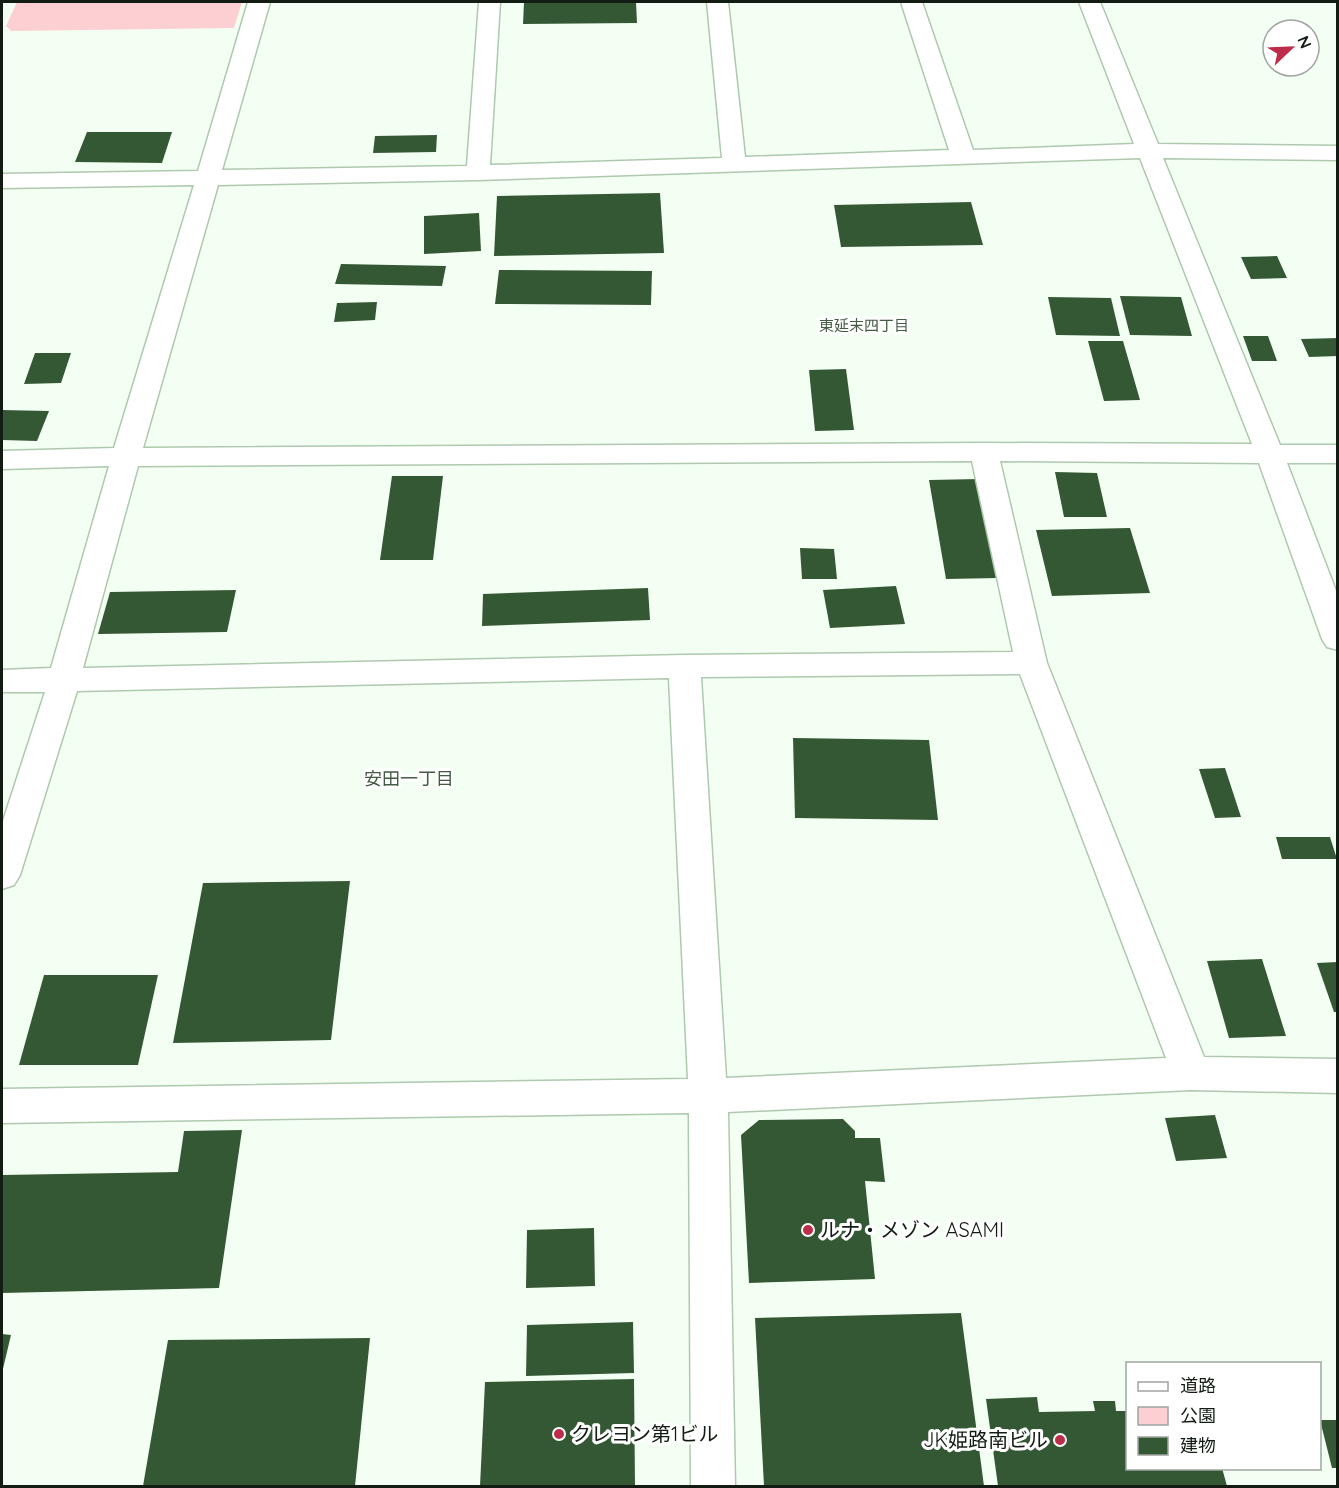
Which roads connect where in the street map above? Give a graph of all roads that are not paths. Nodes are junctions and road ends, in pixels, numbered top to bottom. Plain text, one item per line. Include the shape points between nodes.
1 (259, 2) edge
2 (489, 2) edge
3 (717, 2) edge
4 (911, 2) edge
5 (1089, 2) edge
6 (1149, 151) junction
7 (1338, 153) edge
8 (964, 159) junction
9 (734, 163) junction
10 (478, 172) junction
11 (208, 177) junction
12 (2, 181) edge
13 (984, 452) junction
14 (1270, 454) junction
15 (1338, 454) edge
16 (126, 457) junction
17 (2, 460) edge
18 (1338, 639) edge
19 (1031, 663) junction
20 (684, 666) junction
21 (2, 681) edge
22 (64, 681) junction
23 (2, 875) edge
24 (1191, 1073) junction
25 (1338, 1076) edge
26 (708, 1096) junction
27 (2, 1106) edge
28 (713, 1486) edge

1 - 11 street
2 - 10 street
3 - 9 street
4 - 8 street
5 - 6 street
6 - 7 street
6 - 8 street
6 - 14 street
8 - 9 street
9 - 10 street
10 - 11 street
11 - 12 street
11 - 16 street
13 - 14 street
13 - 16 street
13 - 19 street
14 - 15 street
14 - 18 street
16 - 17 street
16 - 22 street
19 - 20 street
19 - 24 street
20 - 22 street
20 - 26 street
21 - 22 street
22 - 23 street
24 - 25 street
24 - 26 street
26 - 27 street
26 - 28 street

